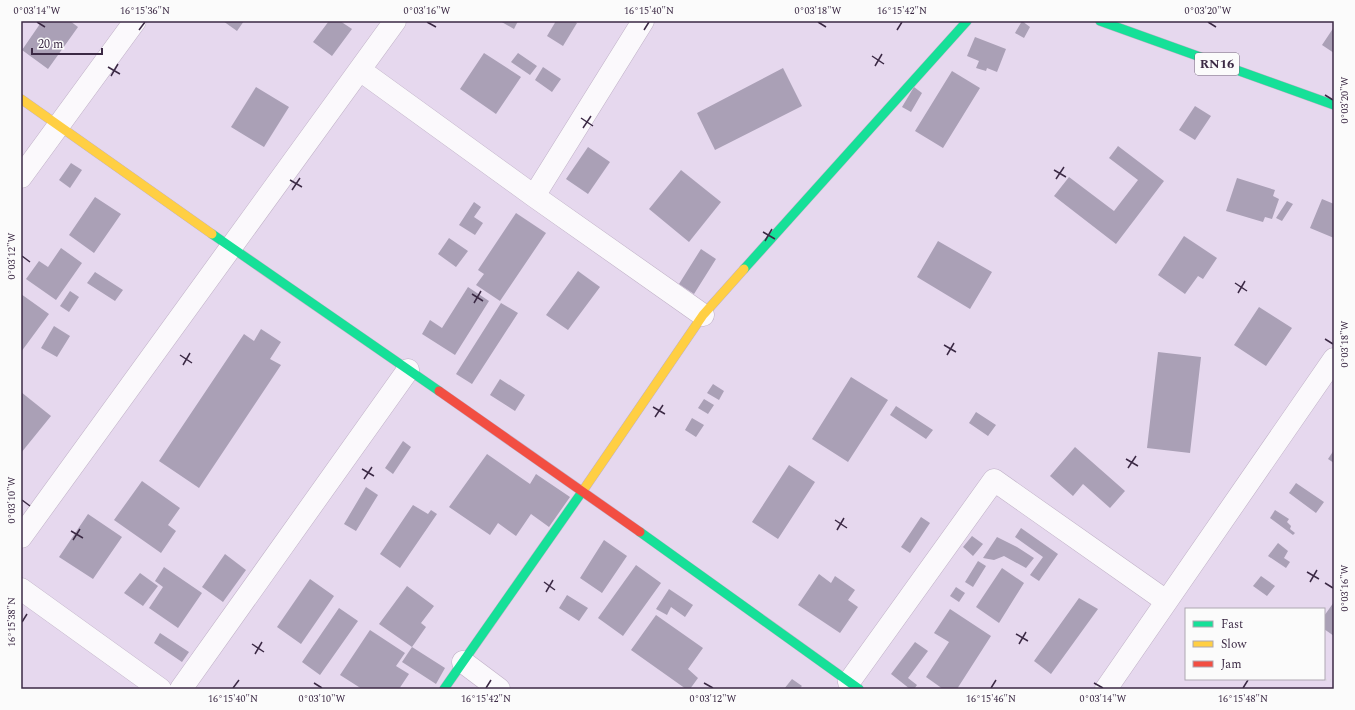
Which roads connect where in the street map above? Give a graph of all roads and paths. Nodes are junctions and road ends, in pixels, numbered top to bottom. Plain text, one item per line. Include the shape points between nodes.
1 (135, 21) edge
2 (395, 21) edge
3 (643, 21) edge
4 (967, 21) edge
5 (1100, 21) edge
6 (360, 70) junction
7 (21, 99) edge
8 (1334, 105) edge
9 (59, 126) junction
10 (21, 177) edge
11 (534, 196) junction
12 (231, 247) junction
13 (703, 315) junction
14 (1334, 359) edge
15 (408, 370) junction
16 (583, 491) junction
17 (21, 537) edge
18 (21, 589) edge
19 (1166, 601) junction
20 (463, 662) junction
21 (854, 685) edge
22 (160, 689) edge
23 (181, 689) edge
24 (444, 689) edge
25 (499, 689) edge
26 (1106, 689) edge

1 - 9 street
2 - 6 street
3 - 11 street
4 - 13 street
5 - 8 street, RN16
6 - 11 street
6 - 12 street
7 - 9 street
9 - 10 street
9 - 12 street
11 - 13 street
12 - 15 street
12 - 17 street
13 - 16 street
14 - 19 street
15 - 16 street
15 - 23 street
16 - 20 street
16 - 21 street
18 - 22 street
19 - 21 street via 994,480
19 - 26 street
20 - 24 street
20 - 25 street

